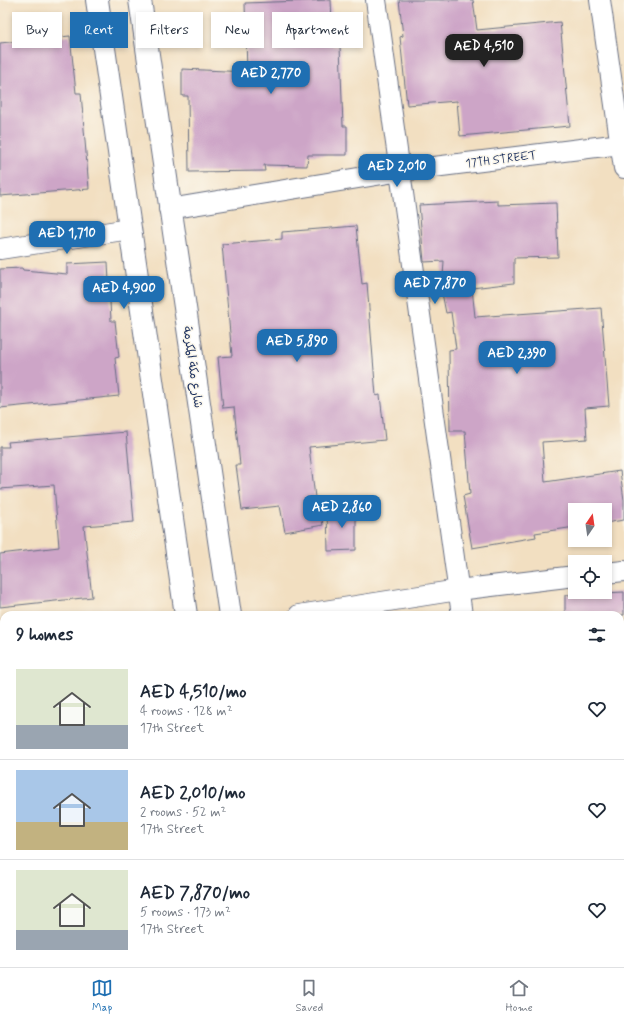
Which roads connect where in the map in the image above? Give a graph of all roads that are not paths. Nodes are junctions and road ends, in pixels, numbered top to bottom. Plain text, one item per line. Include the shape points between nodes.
1 (97, 0) edge
2 (140, 0) edge
3 (376, 0) edge
4 (600, 0) edge
5 (621, 135) edge
6 (624, 168) edge
7 (401, 171) junction
8 (169, 208) junction
9 (130, 229) junction
10 (0, 249) edge
11 (624, 571) edge
12 (612, 572) edge
13 (568, 577) edge
14 (458, 590) junction
15 (185, 611) edge
16 (229, 611) edge
17 (324, 611) edge
18 (461, 611) edge

1 - 9 main road
2 - 8 main road, شارع مكة المكرمة
3 - 7 street
4 - 5 street
5 - 6 street
5 - 7 street, 17TH STREET
7 - 8 street, 17TH STREET
7 - 14 street
8 - 16 main road, شارع مكة المكرمة
9 - 10 street
9 - 15 main road
11 - 12 street
13 - 14 street
14 - 17 street
14 - 18 street

